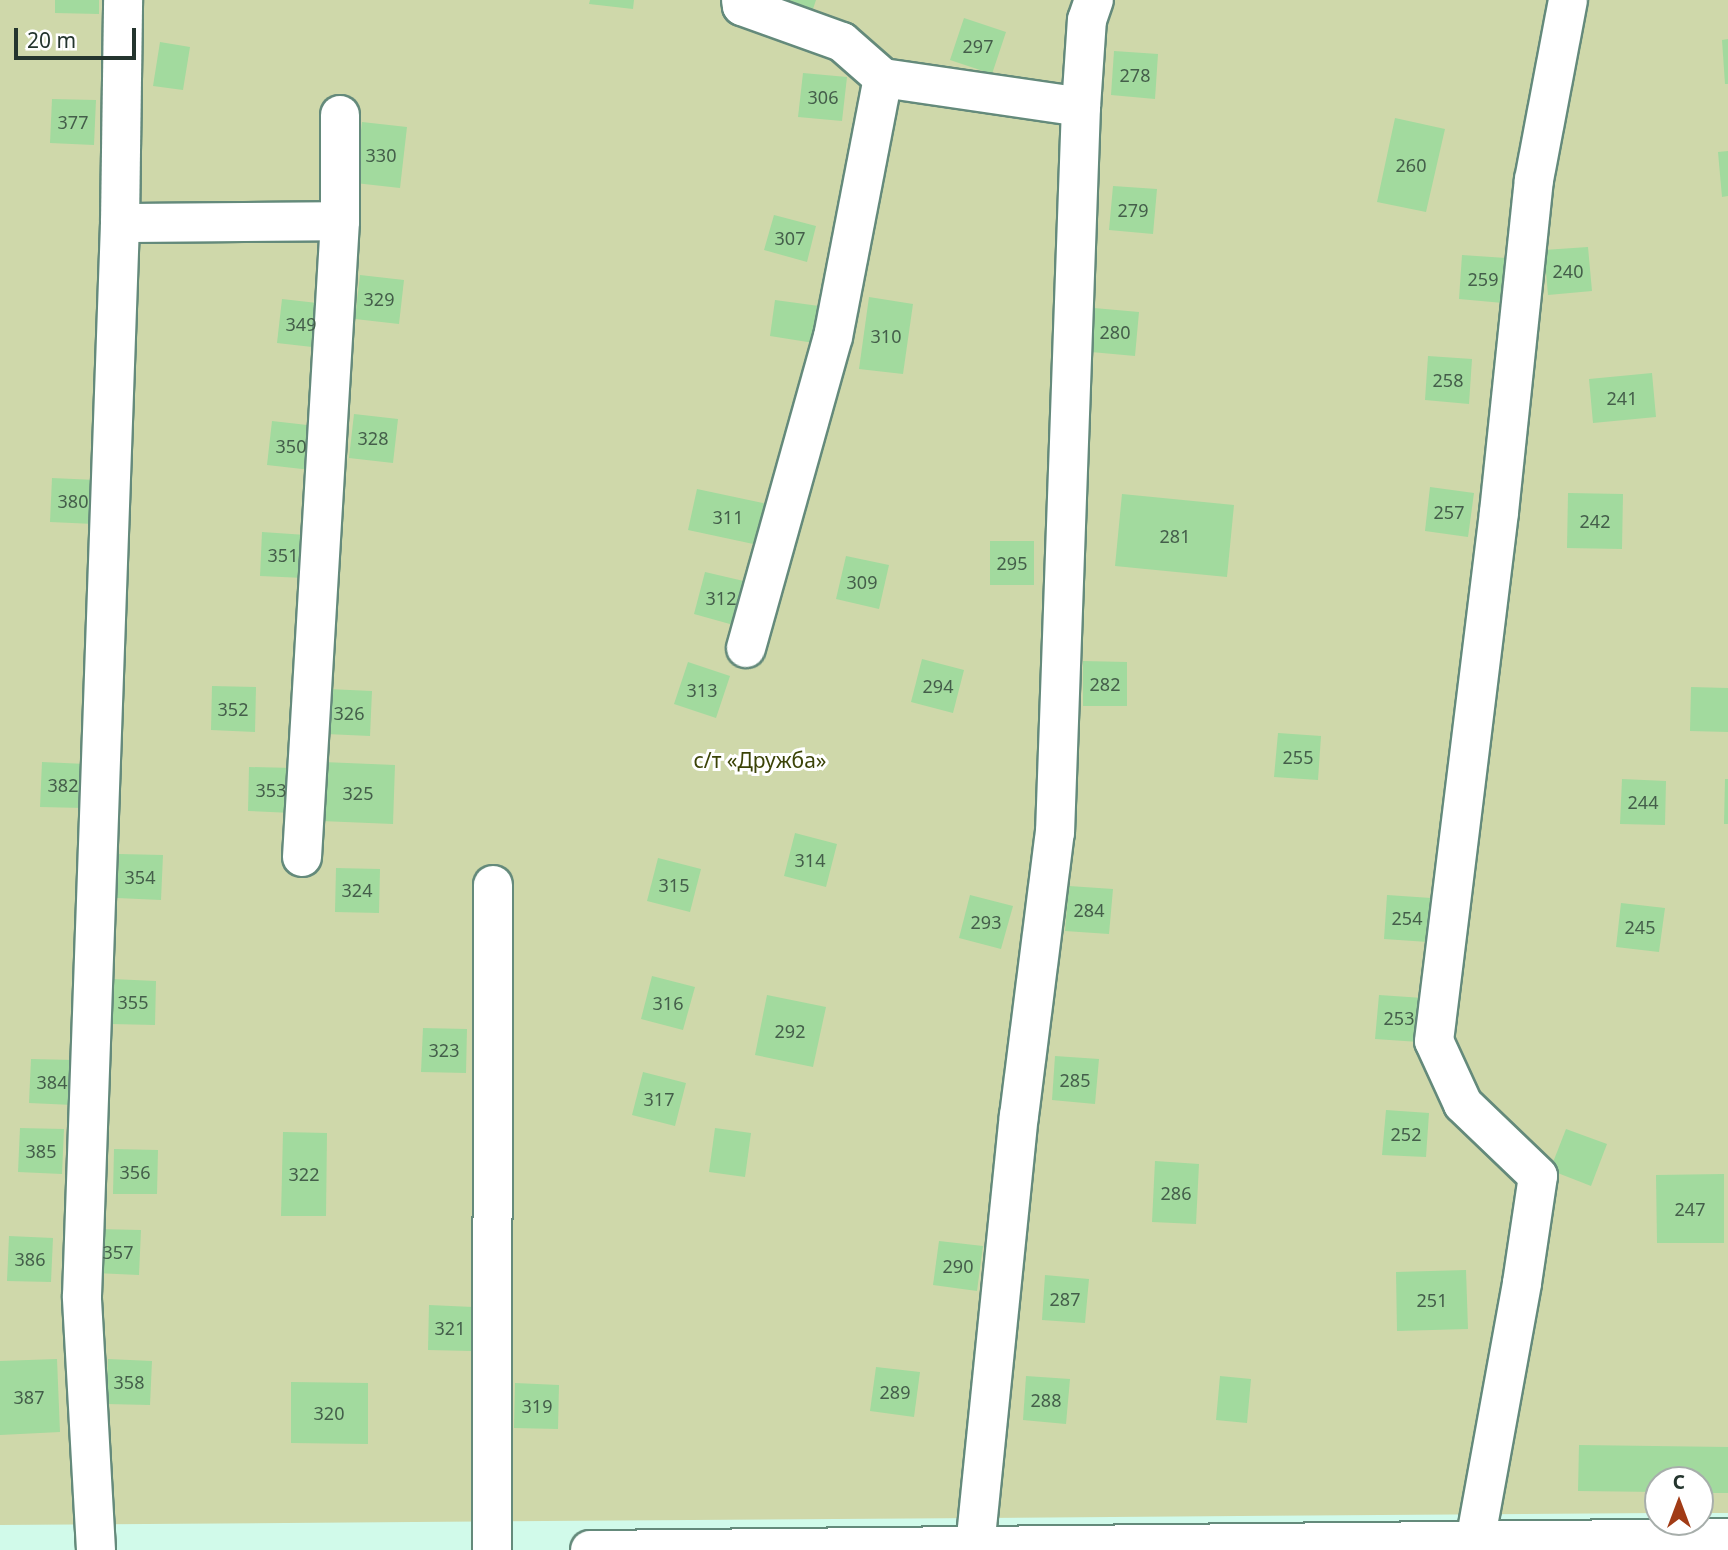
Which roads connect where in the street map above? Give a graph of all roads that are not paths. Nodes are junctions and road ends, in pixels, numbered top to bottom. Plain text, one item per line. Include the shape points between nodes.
1 (123, 0) edge
2 (741, 0) edge
3 (1094, 0) edge
4 (1569, 0) edge
5 (883, 78) junction
6 (1081, 107) junction
7 (340, 115) dead end
8 (340, 221) junction
9 (120, 223) junction
10 (746, 648) dead end
11 (302, 857) dead end
12 (493, 885) dead end
13 (1728, 1538) edge
14 (1475, 1542) junction
15 (975, 1547) junction
16 (1327, 1547) edge
17 (903, 1549) edge
18 (96, 1550) edge
19 (492, 1550) edge
20 (590, 1550) edge

1 - 9 street
2 - 5 street via 742,6 842,42
3 - 6 street via 1087,20
4 - 14 street via 1534,180 1499,512 1434,1041 1463,1104 1538,1176
5 - 6 street
5 - 10 street via 833,337
6 - 15 street via 1055,833 1019,1116
7 - 8 street
8 - 9 street
8 - 11 street
9 - 18 street via 82,1296
12 - 19 street
13 - 14 street
14 - 16 street
15 - 16 street
15 - 17 street
17 - 20 street

